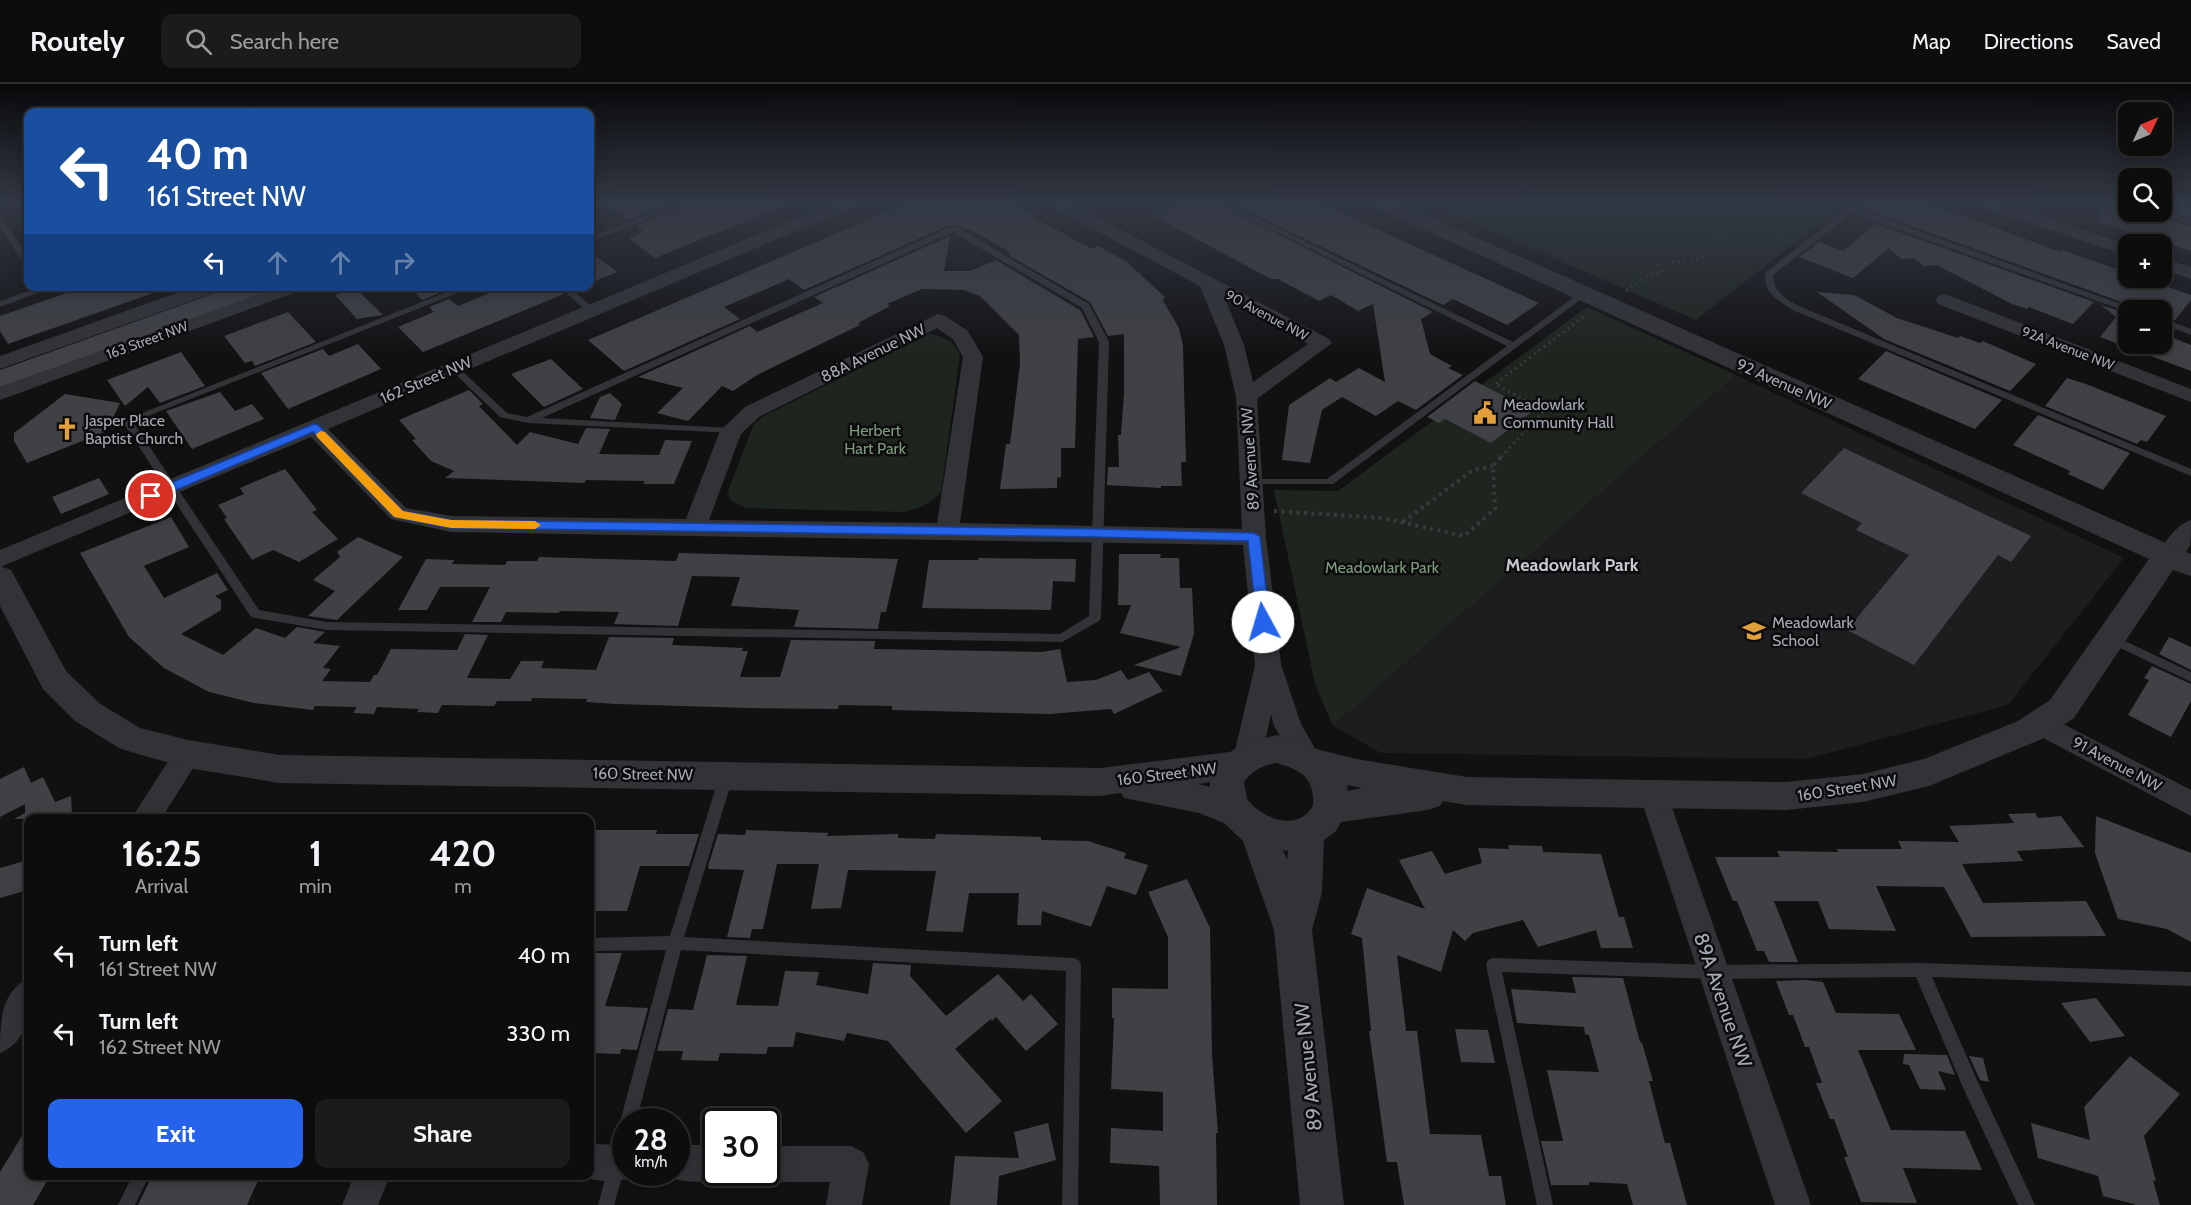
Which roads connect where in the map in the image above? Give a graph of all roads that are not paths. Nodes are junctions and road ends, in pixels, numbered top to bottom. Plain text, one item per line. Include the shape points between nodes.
1 (727, 253) edge
2 (899, 253) edge
3 (995, 253) edge
4 (1152, 253) edge
5 (1324, 253) edge
6 (1493, 253) edge
7 (1795, 253) edge
8 (1974, 253) edge
9 (2172, 266) edge
10 (2191, 273) edge
11 (1209, 284) junction
12 (37, 291) edge
13 (201, 291) edge
14 (245, 291) edge
15 (281, 291) edge
16 (458, 291) edge
17 (568, 291) edge
18 (1584, 294) junction
19 (1945, 300) dead end
20 (0, 304) edge
21 (2118, 305) edge
22 (591, 310) junction
23 (2172, 325) edge
24 (2191, 332) edge
25 (1322, 343) joint
26 (1514, 346) junction
27 (0, 363) edge
28 (454, 368) junction
29 (0, 380) edge
30 (0, 394) edge
31 (2191, 396) edge
32 (1246, 397) junction
33 (528, 420) junction
34 (314, 427) junction
35 (731, 430) junction
36 (2191, 473) edge
37 (1251, 481) junction
38 (170, 488) junction
39 (695, 527) junction
40 (2191, 528) edge
41 (947, 532) junction
42 (1098, 533) junction
43 (1254, 537) junction
44 (0, 560) edge
45 (2180, 561) edge
46 (0, 577) edge
47 (2112, 639) junction
48 (1268, 664) junction
49 (2191, 677) edge
50 (2042, 724) junction
51 (188, 754) junction
52 (1242, 760) junction
53 (1311, 760) junction
54 (726, 775) junction
55 (1100, 782) junction
56 (1467, 791) junction
57 (1654, 796) junction
58 (2191, 804) edge
59 (148, 814) edge
60 (1245, 821) junction
61 (1319, 821) junction
62 (1293, 930) junction
63 (675, 943) junction
64 (594, 944) edge
65 (1921, 970) junction
66 (1713, 972) junction
67 (2191, 979) edge
68 (24, 1000) edge
69 (0, 1037) edge
70 (632, 1108) edge
71 (780, 1164) edge
72 (612, 1168) edge
73 (139, 1180) edge
74 (370, 1180) edge
75 (126, 1205) edge
76 (360, 1205) edge
77 (606, 1205) edge
78 (844, 1205) edge
79 (1070, 1205) edge
80 (1322, 1205) edge
81 (1545, 1205) edge
82 (1794, 1205) edge
83 (2027, 1205) edge

1 - 22 street, 162 Street NW
2 - 33 lane
3 - 42 lane via 1086,306 1104,342
4 - 11 street, 90 Avenue NW
5 - 26 lane
6 - 18 street, 92 Avenue NW
7 - 36 lane via 1769,274 1769,284 1782,300
8 - 21 lane
9 - 10 street
11 - 25 street, 90 Avenue NW
11 - 32 street, 89 Avenue NW via 1234,345
12 - 20 lane
13 - 27 street, 163 Street NW
14 - 29 main road, 163 Street NW
15 - 30 street, 163 Street NW
16 - 38 lane via 127,421
17 - 22 lane
18 - 26 lane
18 - 45 street, 92 Avenue NW
19 - 31 street, 92A Avenue NW
22 - 28 street, 162 Street NW
23 - 24 lane
25 - 32 street, 89 Avenue NW
26 - 37 lane via 1329,482
28 - 33 lane via 504,415
28 - 34 street, 162 Street NW
32 - 37 street, 89 Avenue NW
33 - 35 lane
34 - 38 street, 162 Street NW
34 - 39 street via 399,514 451,524
35 - 39 street
35 - 41 street, 88A Avenue NW via 752,412 939,320 961,334 973,357
37 - 43 street, 89 Avenue NW
38 - 42 lane via 255,614 327,626 1062,638 1095,618
38 - 44 street, 162 Street NW
39 - 41 street
40 - 45 street
41 - 42 street
42 - 43 street
43 - 48 street, 89 Avenue NW
45 - 47 street, 160 Street NW via 2154,574
46 - 51 street, 160 Street NW via 54,680 87,712 132,739
47 - 49 lane
47 - 50 street, 160 Street NW via 2062,709
48 - 52 street, 89 Avenue NW
48 - 53 street, 89 Avenue NW via 1288,726
50 - 57 street, 160 Street NW via 1929,772 1863,788 1786,796
50 - 58 street, 91 Avenue NW
51 - 54 street, 160 Street NW via 280,769
51 - 59 street
52 - 53 street via 1262,750 1276,749
52 - 55 street, 160 Street NW
52 - 60 street via 1229,776 1227,788 1229,800
53 - 56 street, 160 Street NW via 1356,773
53 - 61 street via 1331,784 1333,797
54 - 55 street, 160 Street NW
54 - 63 lane
55 - 60 street, 160 Street NW via 1203,799
56 - 57 street, 160 Street NW
56 - 61 street, 160 Street NW via 1359,803
57 - 66 street, 89A Avenue NW
60 - 61 street via 1281,836
60 - 62 street, 89 Avenue NW via 1269,855
61 - 62 street, 89 Avenue NW
62 - 80 street, 89 Avenue NW
63 - 64 lane
63 - 70 lane
63 - 79 lane via 1074,965
65 - 66 lane
65 - 67 lane
65 - 83 lane
66 - 81 lane via 1493,965
66 - 82 street, 89A Avenue NW
68 - 69 street
71 - 78 street via 851,1164
72 - 77 lane
73 - 75 lane
74 - 76 street

